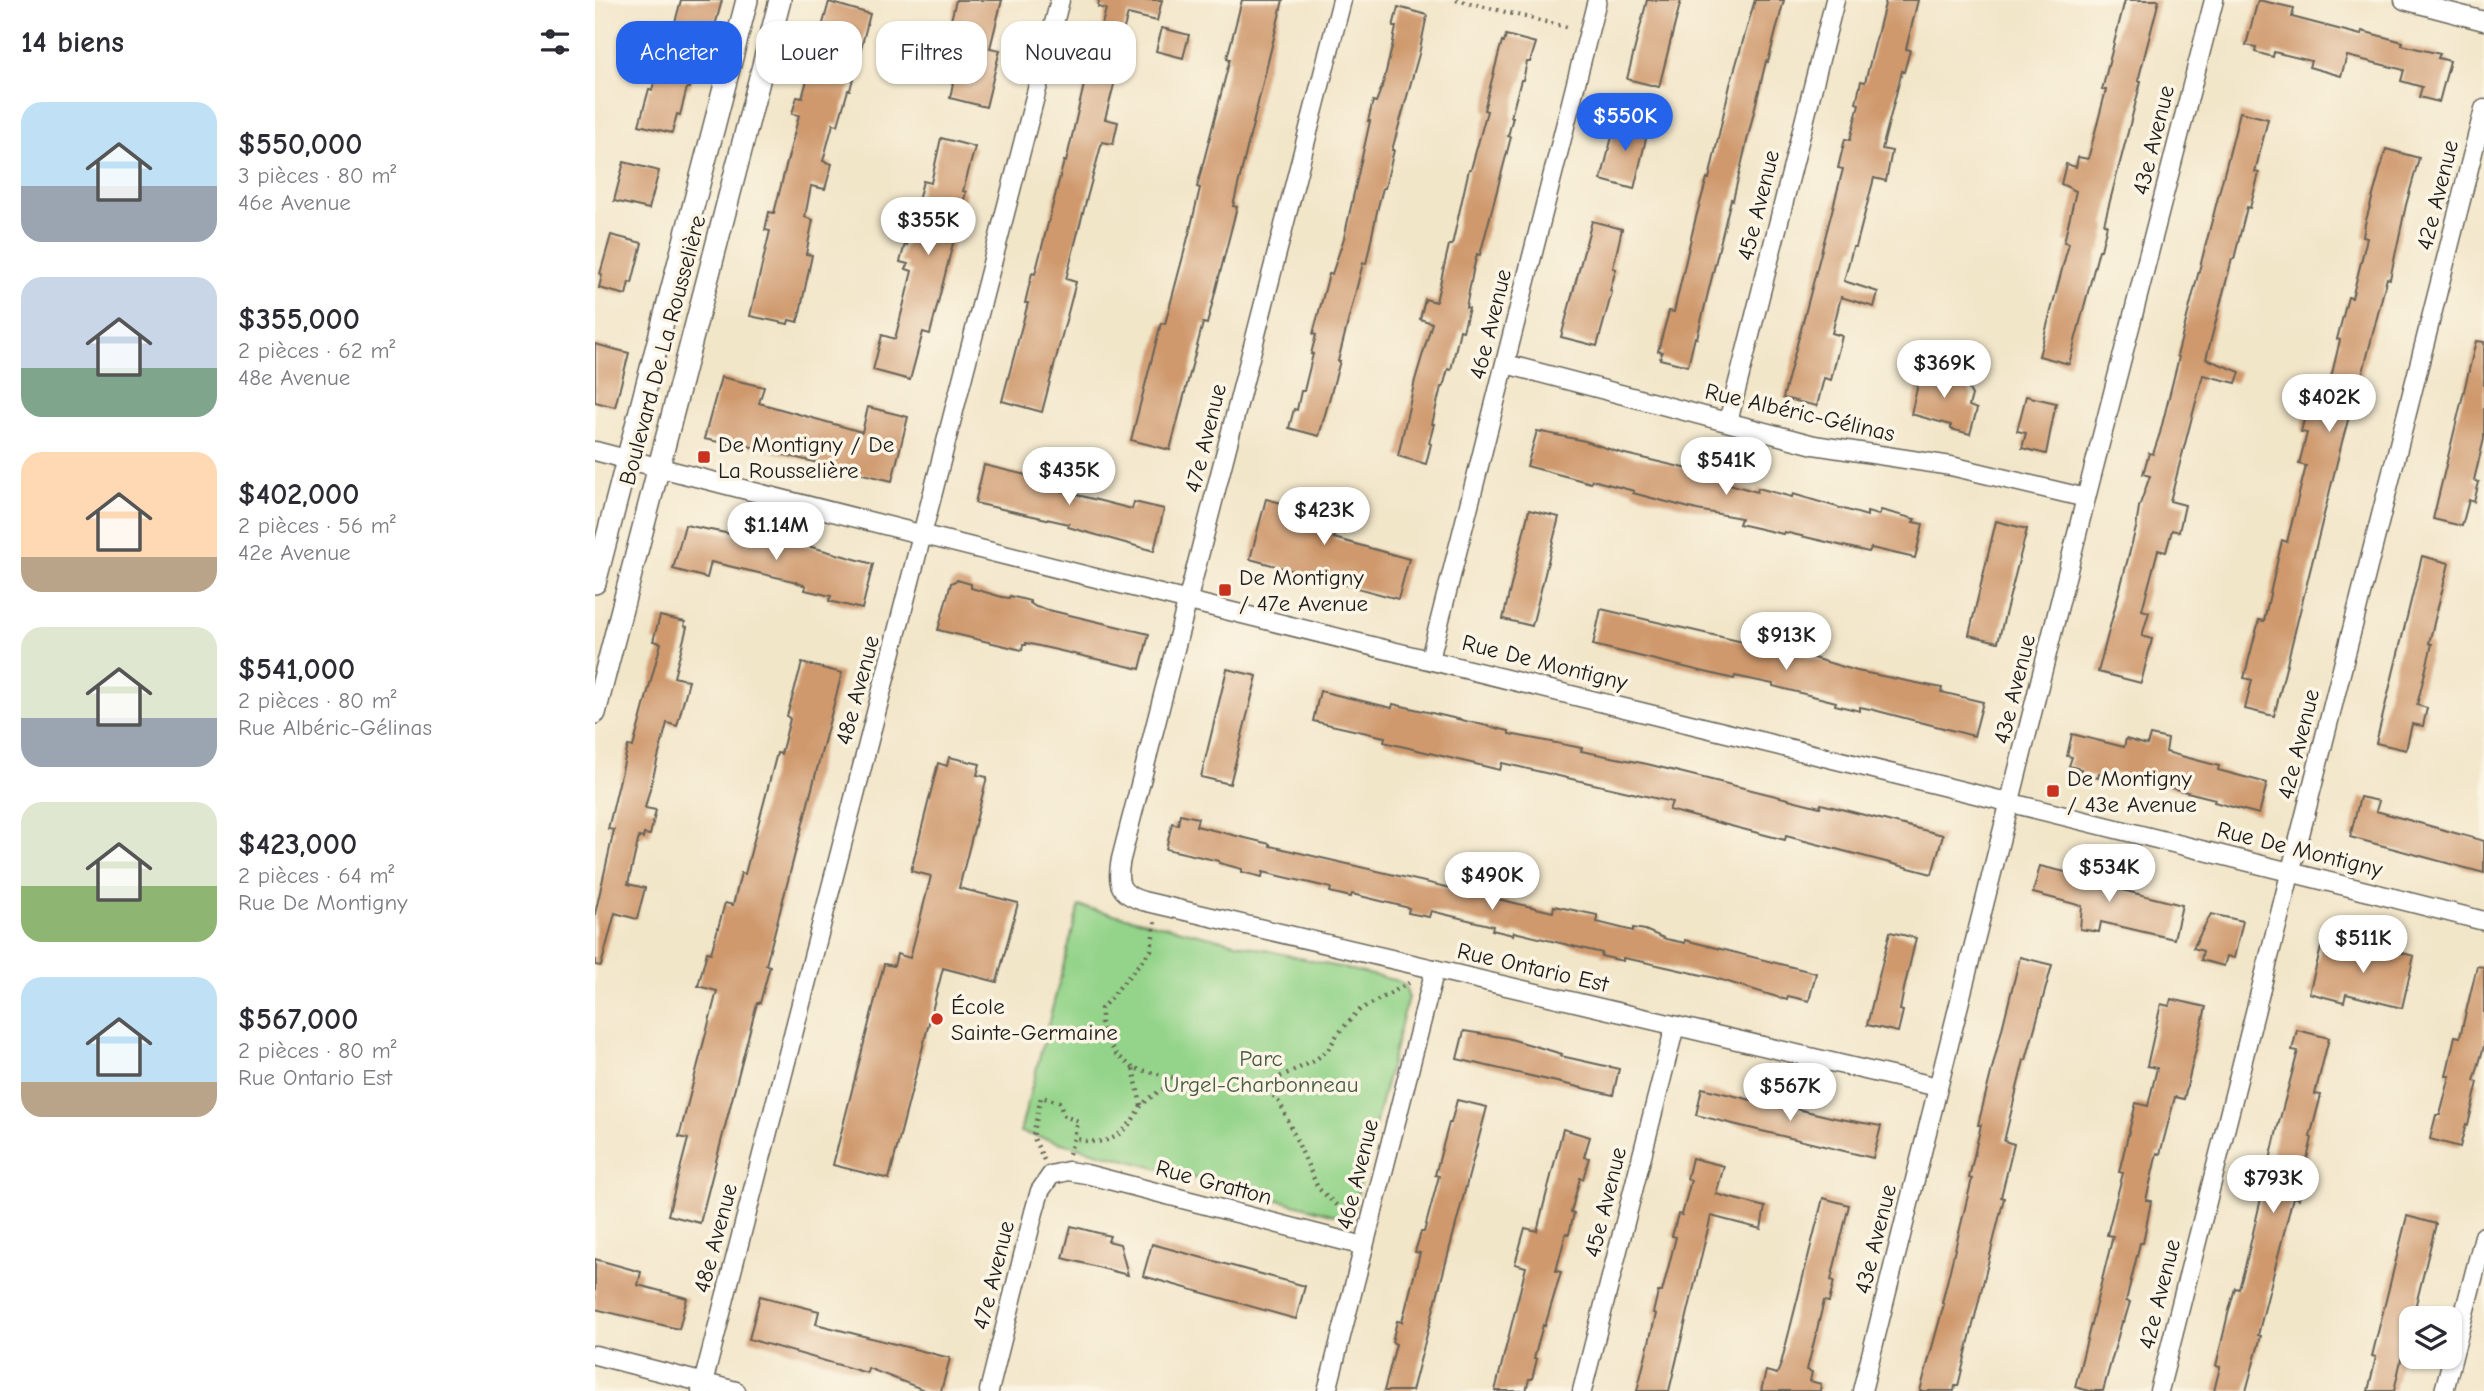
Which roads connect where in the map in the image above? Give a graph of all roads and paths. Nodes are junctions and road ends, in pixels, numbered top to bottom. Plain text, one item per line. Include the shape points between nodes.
1 (747, 0) edge
2 (781, 0) edge
3 (1060, 0) edge
4 (1342, 0) edge
5 (1456, 0) edge
6 (1597, 0) edge
7 (1835, 0) edge
8 (2214, 0) edge
9 (2404, 0) edge
10 (2484, 21) edge
11 (1589, 33) junction
12 (2484, 109) edge
13 (1506, 364) junction
14 (1728, 422) junction
15 (595, 451) edge
16 (627, 460) junction
17 (659, 467) junction
18 (2086, 498) junction
19 (923, 534) junction
20 (595, 583) edge
21 (1188, 602) junction
22 (1430, 659) junction
23 (595, 713) edge
24 (2011, 801) junction
25 (2292, 872) junction
26 (1120, 887) joint
27 (1157, 905) junction
28 (2484, 921) edge
29 (1435, 969) junction
30 (1675, 1026) junction
31 (1133, 1069) junction
32 (1179, 1079) junction
33 (1264, 1084) junction
34 (1938, 1087) junction
35 (1141, 1105) junction
36 (1074, 1138) junction
37 (1058, 1173) junction
38 (2484, 1236) edge
39 (1364, 1247) junction
40 (595, 1355) edge
41 (702, 1387) edge
42 (736, 1391) edge
43 (989, 1391) edge
44 (1327, 1391) edge
45 (1582, 1391) edge
46 (1862, 1391) edge
47 (2159, 1391) edge
48 (2444, 1391) edge

1 - 16 street, Boulevard De La Rousselière
2 - 17 street, Boulevard De La Rousselière
3 - 19 street, 48e Avenue
4 - 21 street, 47e Avenue
5 - 11 path
6 - 11 street, 46e Avenue
7 - 14 street, 45e Avenue
8 - 18 street, 43e Avenue
9 - 10 street
11 - 13 street, 46e Avenue
12 - 25 street, 42e Avenue
13 - 14 street, Rue Albéric-Gélinas
13 - 22 street, 46e Avenue
14 - 18 street, Rue Albéric-Gélinas via 1814,445 1951,466
15 - 16 street, Rue De Montigny
16 - 17 street, Rue De Montigny
16 - 20 street, Boulevard De La Rousselière
17 - 19 street, Rue De Montigny
17 - 23 street, Boulevard De La Rousselière
18 - 24 street, 43e Avenue
19 - 21 street, Rue De Montigny
19 - 41 street, 48e Avenue
21 - 22 street, Rue De Montigny
21 - 26 street, 47e Avenue via 1121,859
22 - 24 street, Rue De Montigny
24 - 25 street, Rue De Montigny
24 - 34 street, 43e Avenue
25 - 28 street, Rue De Montigny
25 - 47 street, 42e Avenue
26 - 27 street, Rue Ontario Est via 1129,897
27 - 29 street, Rue Ontario Est
27 - 31 path via 1151,950 1101,1009 1107,1040
29 - 30 street, Rue Ontario Est
29 - 33 path via 1358,1011 1314,1061
29 - 39 street, 46e Avenue
30 - 34 street, Rue Ontario Est
30 - 45 street, 45e Avenue
31 - 32 path
31 - 35 path
32 - 33 path via 1226,1086
32 - 35 path
33 - 39 path via 1281,1105 1318,1188 1346,1214
34 - 46 street, 43e Avenue
35 - 36 path via 1122,1133 1109,1142
36 - 37 path
36 - 37 path via 1078,1121 1064,1116 1059,1101 1041,1097 1033,1136
37 - 39 street, Rue Gratton via 1086,1174
37 - 43 street, 47e Avenue via 1040,1191
38 - 48 street
39 - 44 street, 46e Avenue
40 - 41 street
41 - 42 street

